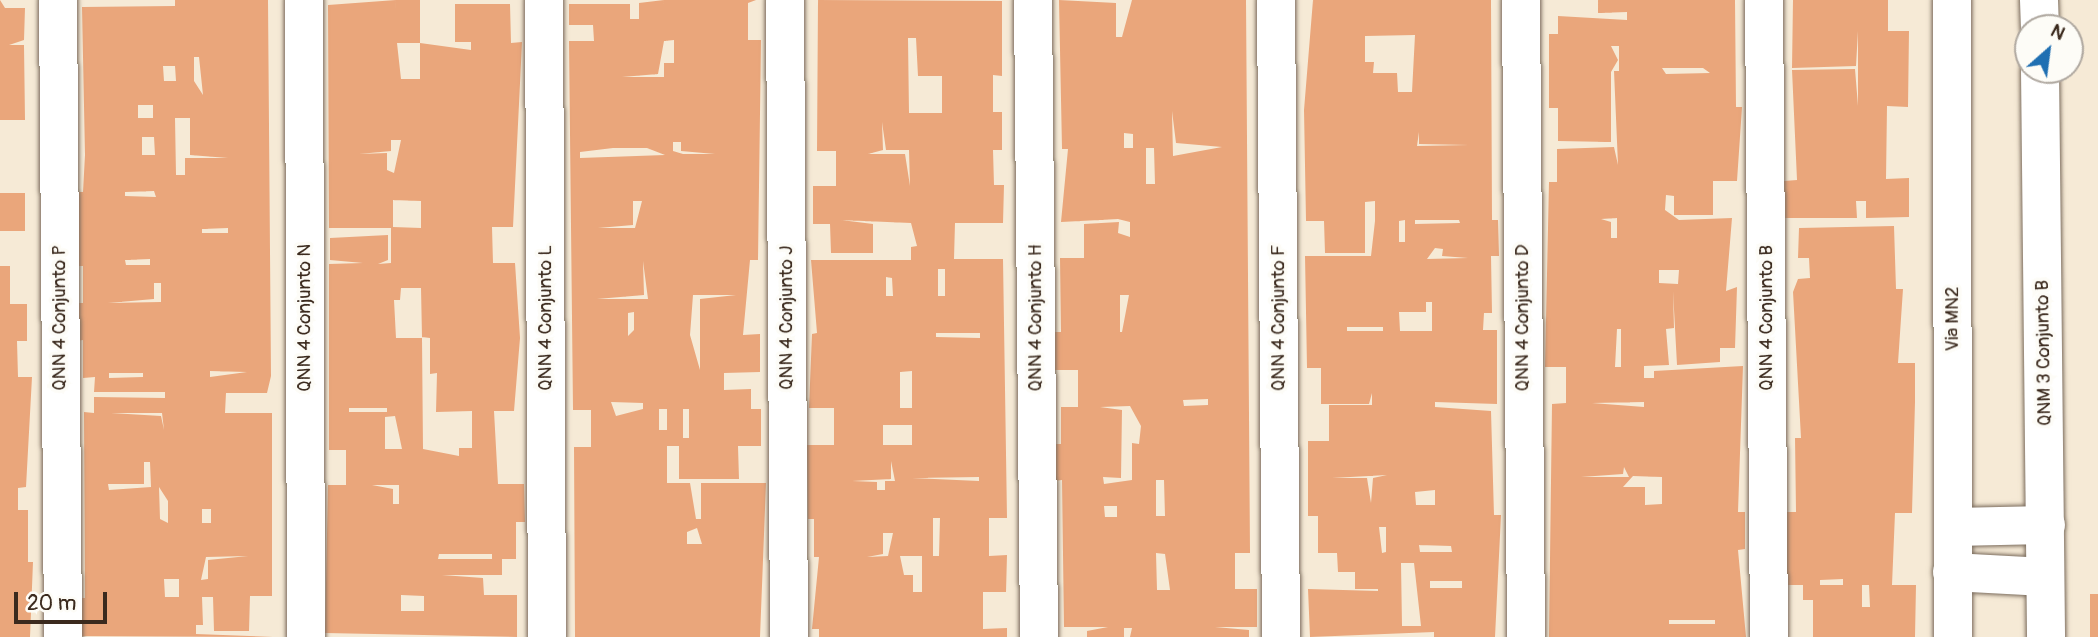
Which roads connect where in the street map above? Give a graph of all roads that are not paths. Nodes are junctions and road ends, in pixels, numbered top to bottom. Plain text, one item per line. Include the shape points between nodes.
1 (58, 0) edge
2 (304, 0) edge
3 (544, 0) edge
4 (785, 0) edge
5 (1033, 0) edge
6 (1276, 0) edge
7 (1521, 0) edge
8 (1764, 0) edge
9 (1952, 0) edge
10 (2040, 84) edge
11 (2046, 525) junction
12 (1955, 527) junction
13 (1952, 572) junction
14 (2045, 577) junction
15 (63, 637) edge
16 (306, 637) edge
17 (547, 637) edge
18 (789, 637) edge
19 (1039, 637) edge
20 (1281, 637) edge
21 (1526, 637) edge
22 (1769, 637) edge
23 (1953, 637) edge
24 (2046, 637) edge

1 - 15 street, QNN 4 Conjunto P
2 - 16 street, QNN 4 Conjunto N
3 - 17 street, QNN 4 Conjunto L
4 - 18 street, QNN 4 Conjunto J
5 - 19 street, QNN 4 Conjunto H
6 - 20 street, QNN 4 Conjunto F
7 - 21 street, QNN 4 Conjunto D
8 - 22 street, QNN 4 Conjunto B
9 - 12 street, Via MN2
10 - 11 street, QNM 3 Conjunto B
11 - 12 street
11 - 14 street, QNM 3 Conjunto B
12 - 13 street, Via MN2
13 - 14 street
13 - 23 street, Via MN2
14 - 24 street, QNM 3 Conjunto B

